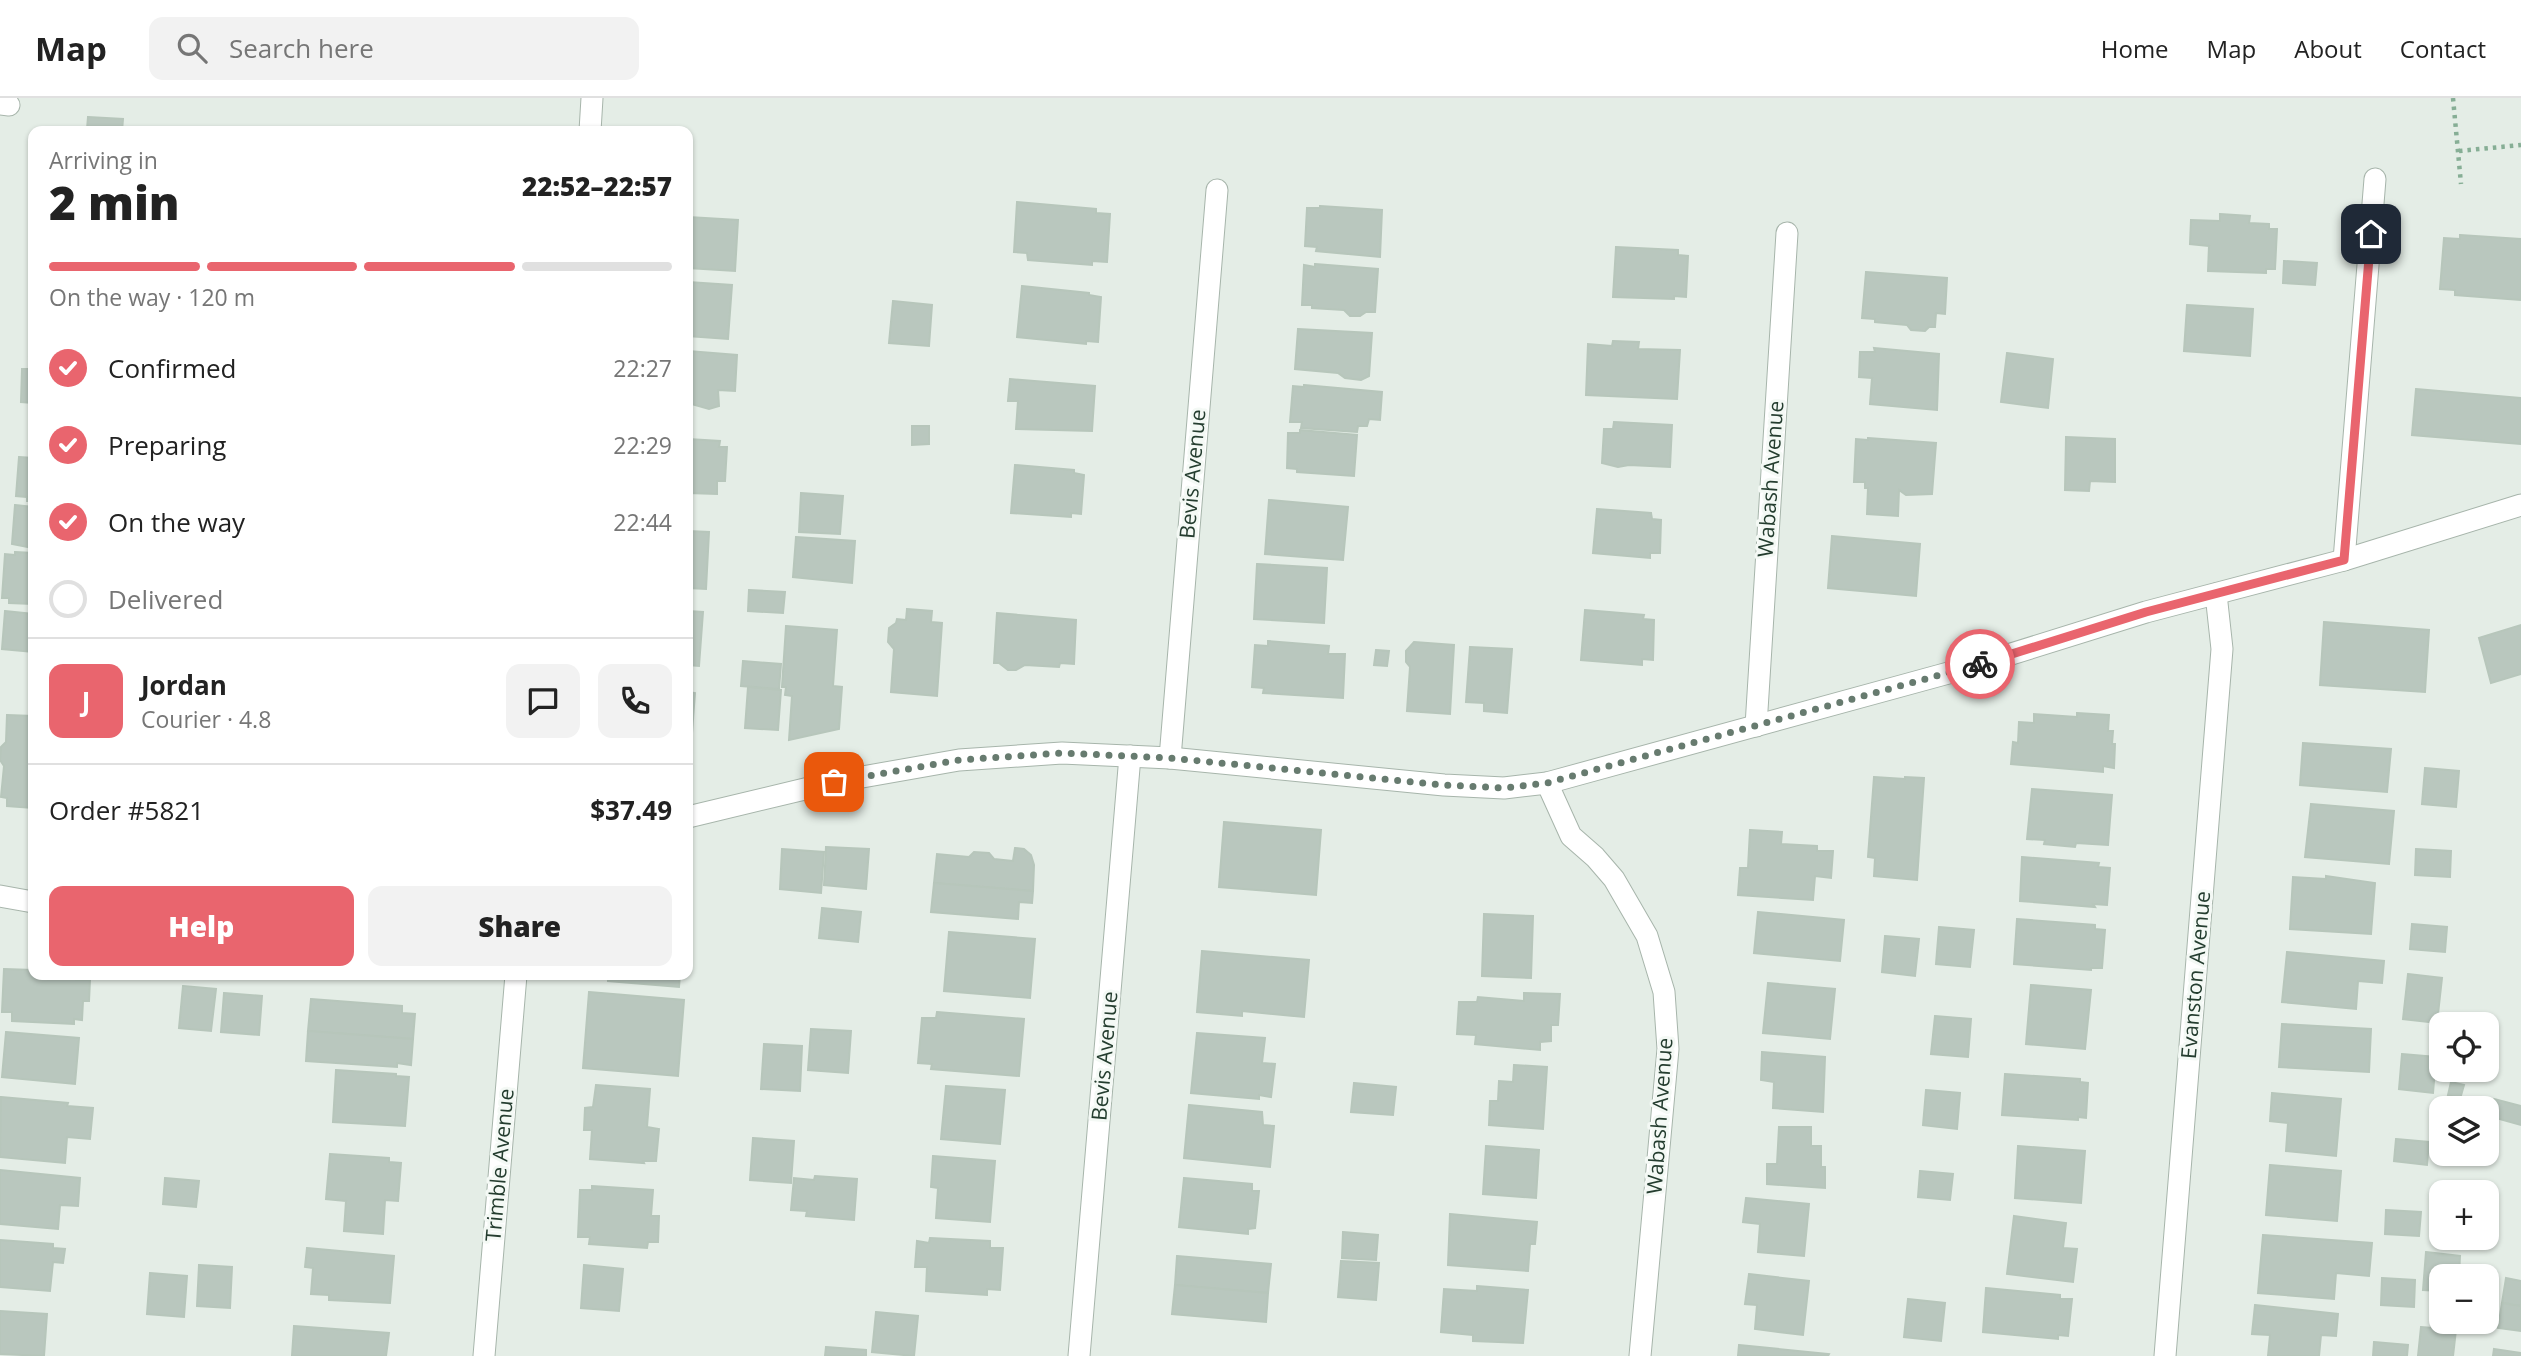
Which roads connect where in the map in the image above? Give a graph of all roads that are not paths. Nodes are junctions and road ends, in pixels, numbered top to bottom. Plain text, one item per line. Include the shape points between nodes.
1 (592, 98) edge
2 (590, 126) edge
3 (2375, 179) dead end
4 (1217, 190) dead end
5 (1787, 233) dead end
6 (2521, 505) edge
7 (2344, 560) junction
8 (2216, 594) junction
9 (1756, 726) junction
10 (1130, 756) junction
11 (1170, 758) junction
12 (1547, 783) junction
13 (693, 816) edge
14 (0, 896) edge
15 (28, 901) edge
16 (516, 980) edge
17 (484, 1356) edge
18 (1079, 1356) edge
19 (1640, 1356) edge
20 (2165, 1356) edge

1 - 2 street
3 - 7 street
4 - 11 street, Bevis Avenue
5 - 9 street, Wabash Avenue
6 - 7 street
7 - 8 street
8 - 9 street
8 - 20 street, Evanston Avenue via 2222,649
9 - 12 street
10 - 11 street
10 - 13 street via 1062,753 959,760 834,782
10 - 18 street, Bevis Avenue
11 - 12 street via 1444,785 1504,788
12 - 19 street, Wabash Avenue via 1572,836 1614,879 1647,936 1664,992 1668,1049
14 - 15 street
16 - 17 street, Trimble Avenue

